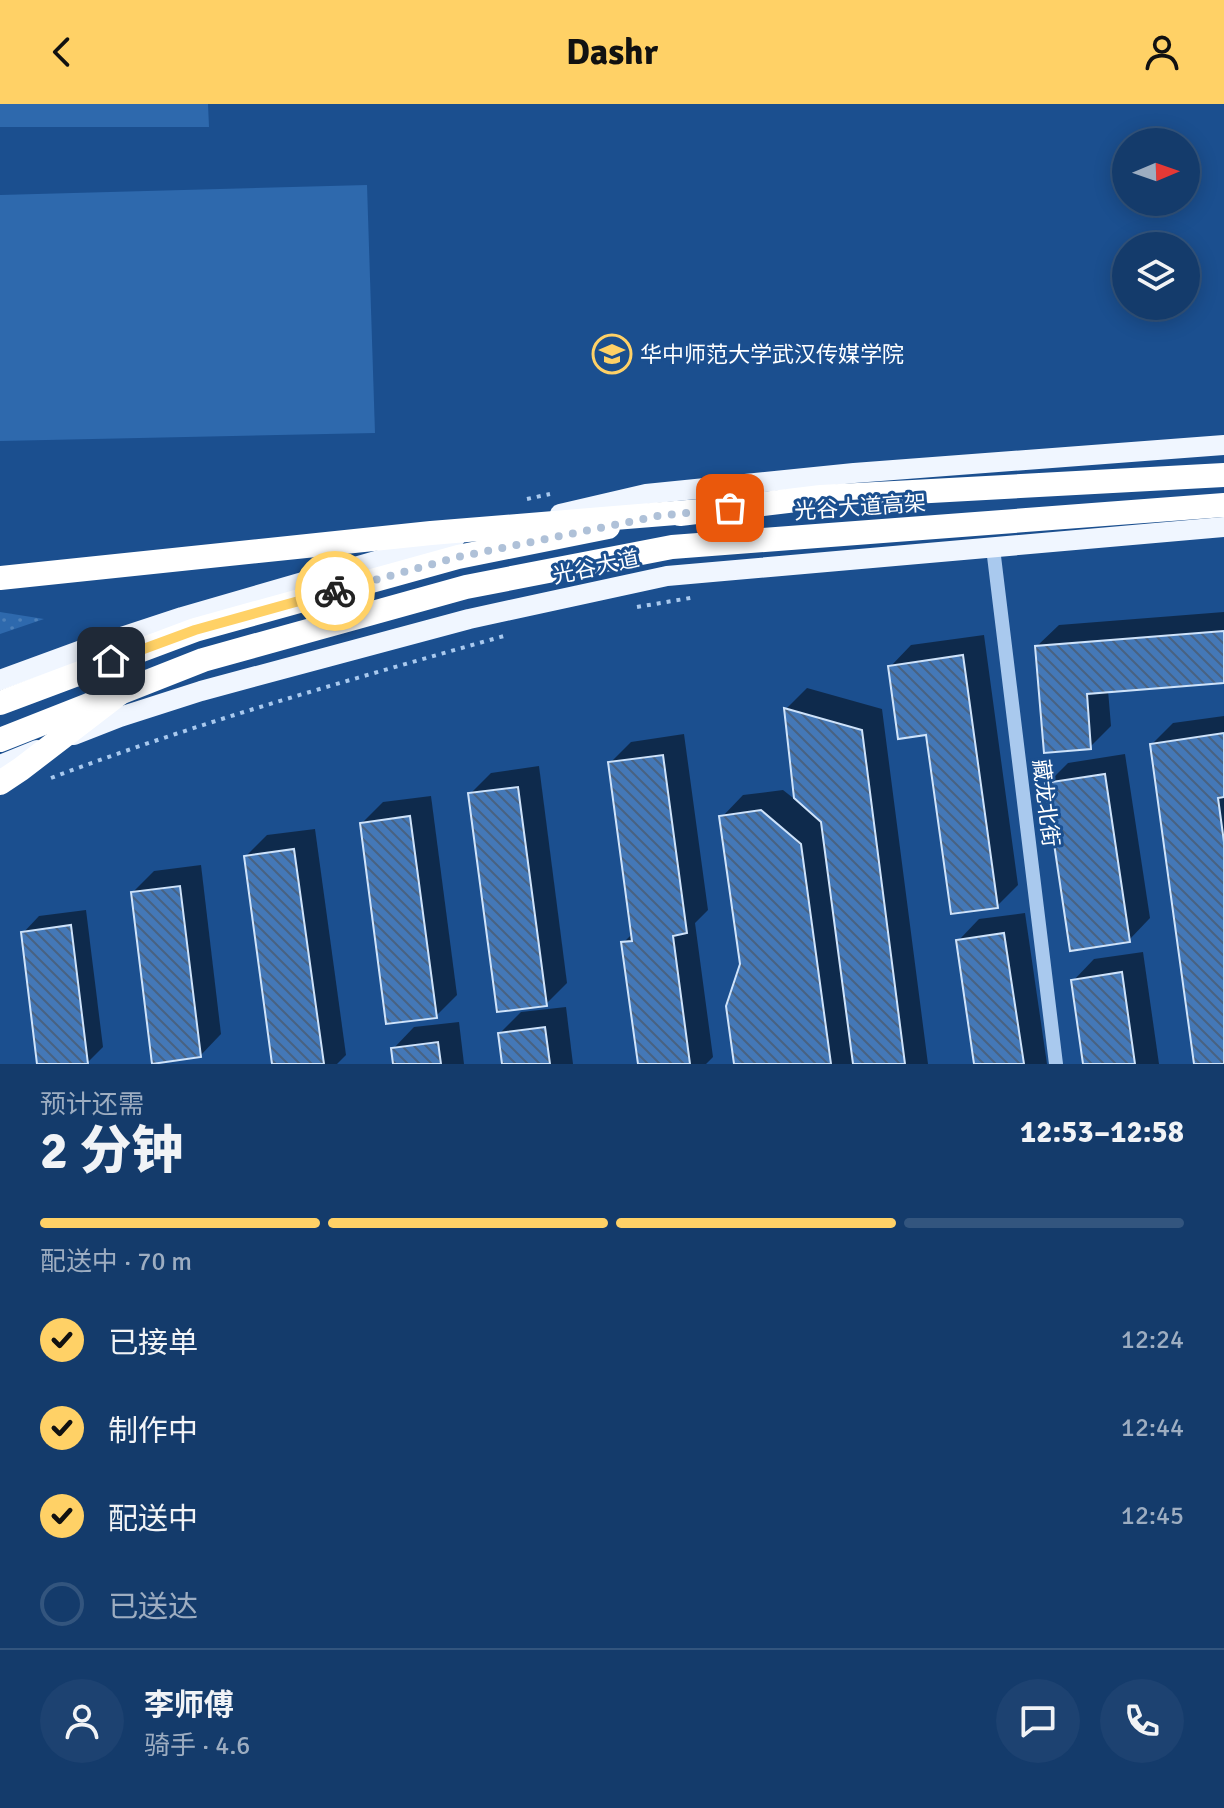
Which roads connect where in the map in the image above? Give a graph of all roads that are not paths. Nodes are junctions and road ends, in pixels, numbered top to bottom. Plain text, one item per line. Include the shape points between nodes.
1 (1224, 445) edge
2 (1224, 475) edge
3 (1224, 505) edge
4 (700, 511) junction
5 (1224, 527) edge
6 (993, 548) junction
7 (0, 578) edge
8 (0, 680) edge
9 (120, 693) junction
10 (0, 703) edge
11 (0, 740) edge
12 (0, 765) edge
13 (0, 783) edge
14 (1056, 1064) edge

1 - 8 main road via 646,494 454,538 182,617
2 - 4 highway, 光谷大道高架 via 821,497
3 - 9 highway, 光谷大道高架 via 672,547 466,587 203,660
4 - 7 highway, bridge
4 - 10 highway, 光谷大道高架, bridge via 458,557 370,581 195,630
5 - 6 main road, 光谷大道
6 - 12 main road, 光谷大道 via 667,576 469,619 201,691
6 - 14 street, 藏龙北街
9 - 11 highway, 光谷大道高架, bridge
9 - 13 highway, bridge

